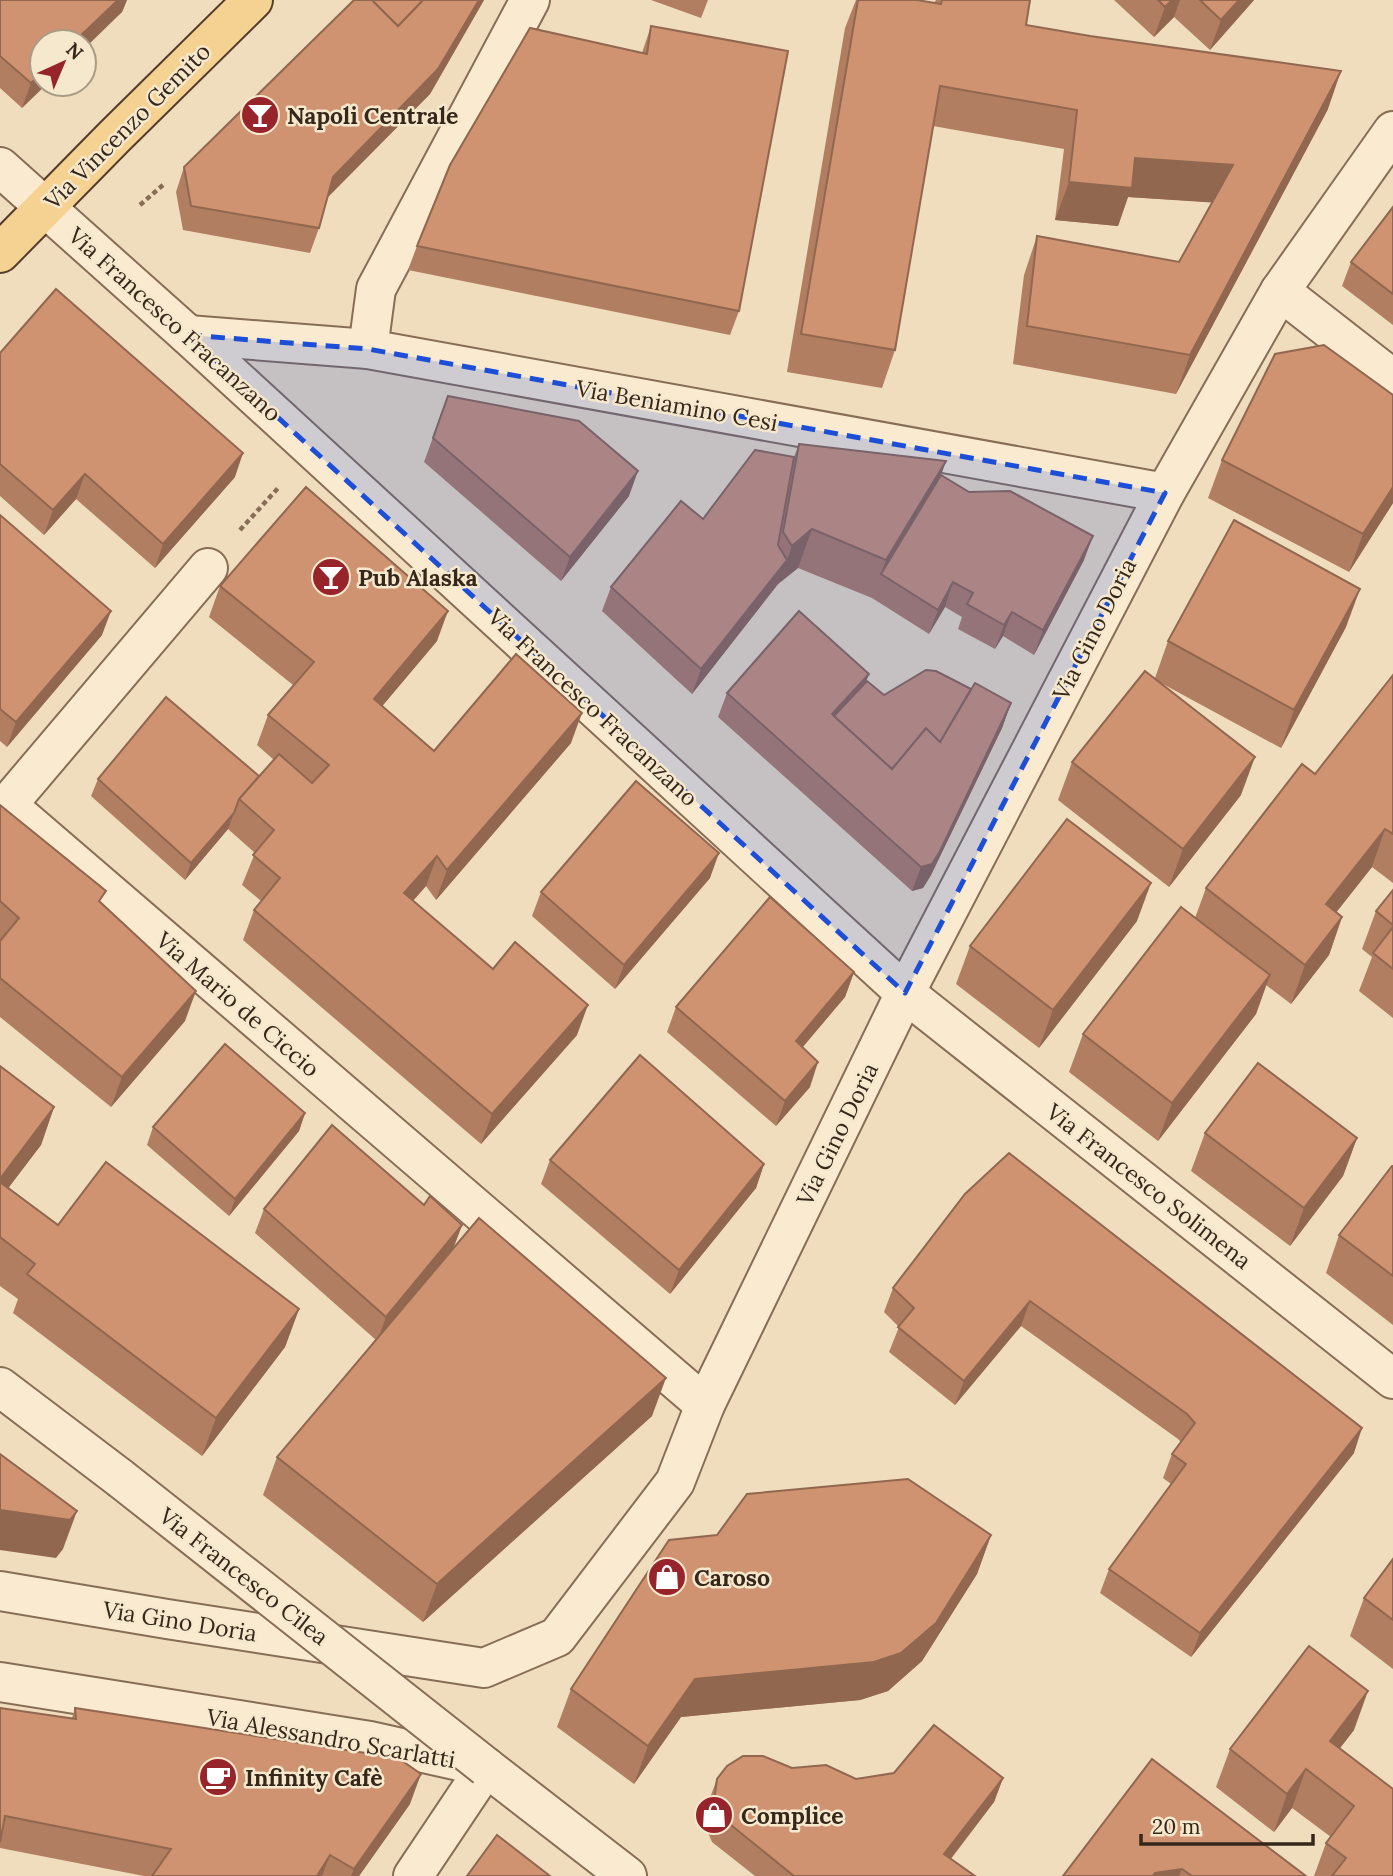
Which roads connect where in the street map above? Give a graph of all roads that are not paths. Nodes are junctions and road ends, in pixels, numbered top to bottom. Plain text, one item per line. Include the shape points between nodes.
1 (253, 0) edge
2 (530, 0) edge
3 (1393, 131) edge
4 (0, 167) edge
5 (47, 206) junction
6 (0, 253) edge
7 (1280, 291) junction
8 (188, 335) junction
9 (368, 349) junction
10 (1393, 379) edge
11 (1165, 493) junction
12 (208, 568) dead end
13 (905, 993) junction
14 (1393, 1379) edge
15 (0, 1387) edge
16 (705, 1405) junction
17 (0, 1591) edge
18 (0, 1682) edge
19 (486, 1767) junction
20 (413, 1876) edge
21 (626, 1876) edge

1 - 5 main road, Via Vincenzo Gemito
2 - 9 street via 376,289
3 - 7 street, Via Gino Doria
4 - 5 street, Via Francesco Fracanzano
5 - 6 main road, Via Vincenzo Gemito
5 - 8 street, Via Francesco Fracanzano
7 - 10 street
7 - 11 street, Via Gino Doria
8 - 9 street, Via Beniamino Cesi
8 - 13 street, Via Francesco Fracanzano
9 - 11 street, Via Beniamino Cesi
11 - 13 street, Via Gino Doria
12 - 16 street, Via Mario de Ciccio via 7,805
13 - 14 street, Via Francesco Solimena
13 - 16 street, Via Gino Doria
15 - 19 street, Via Francesco Cilea, bridge
16 - 17 street, Via Gino Doria via 675,1482 557,1637 484,1668
18 - 19 street, Via Alessandro Scarlatti via 370,1741
19 - 20 street
19 - 21 street, Via Alessandro Scarlatti

